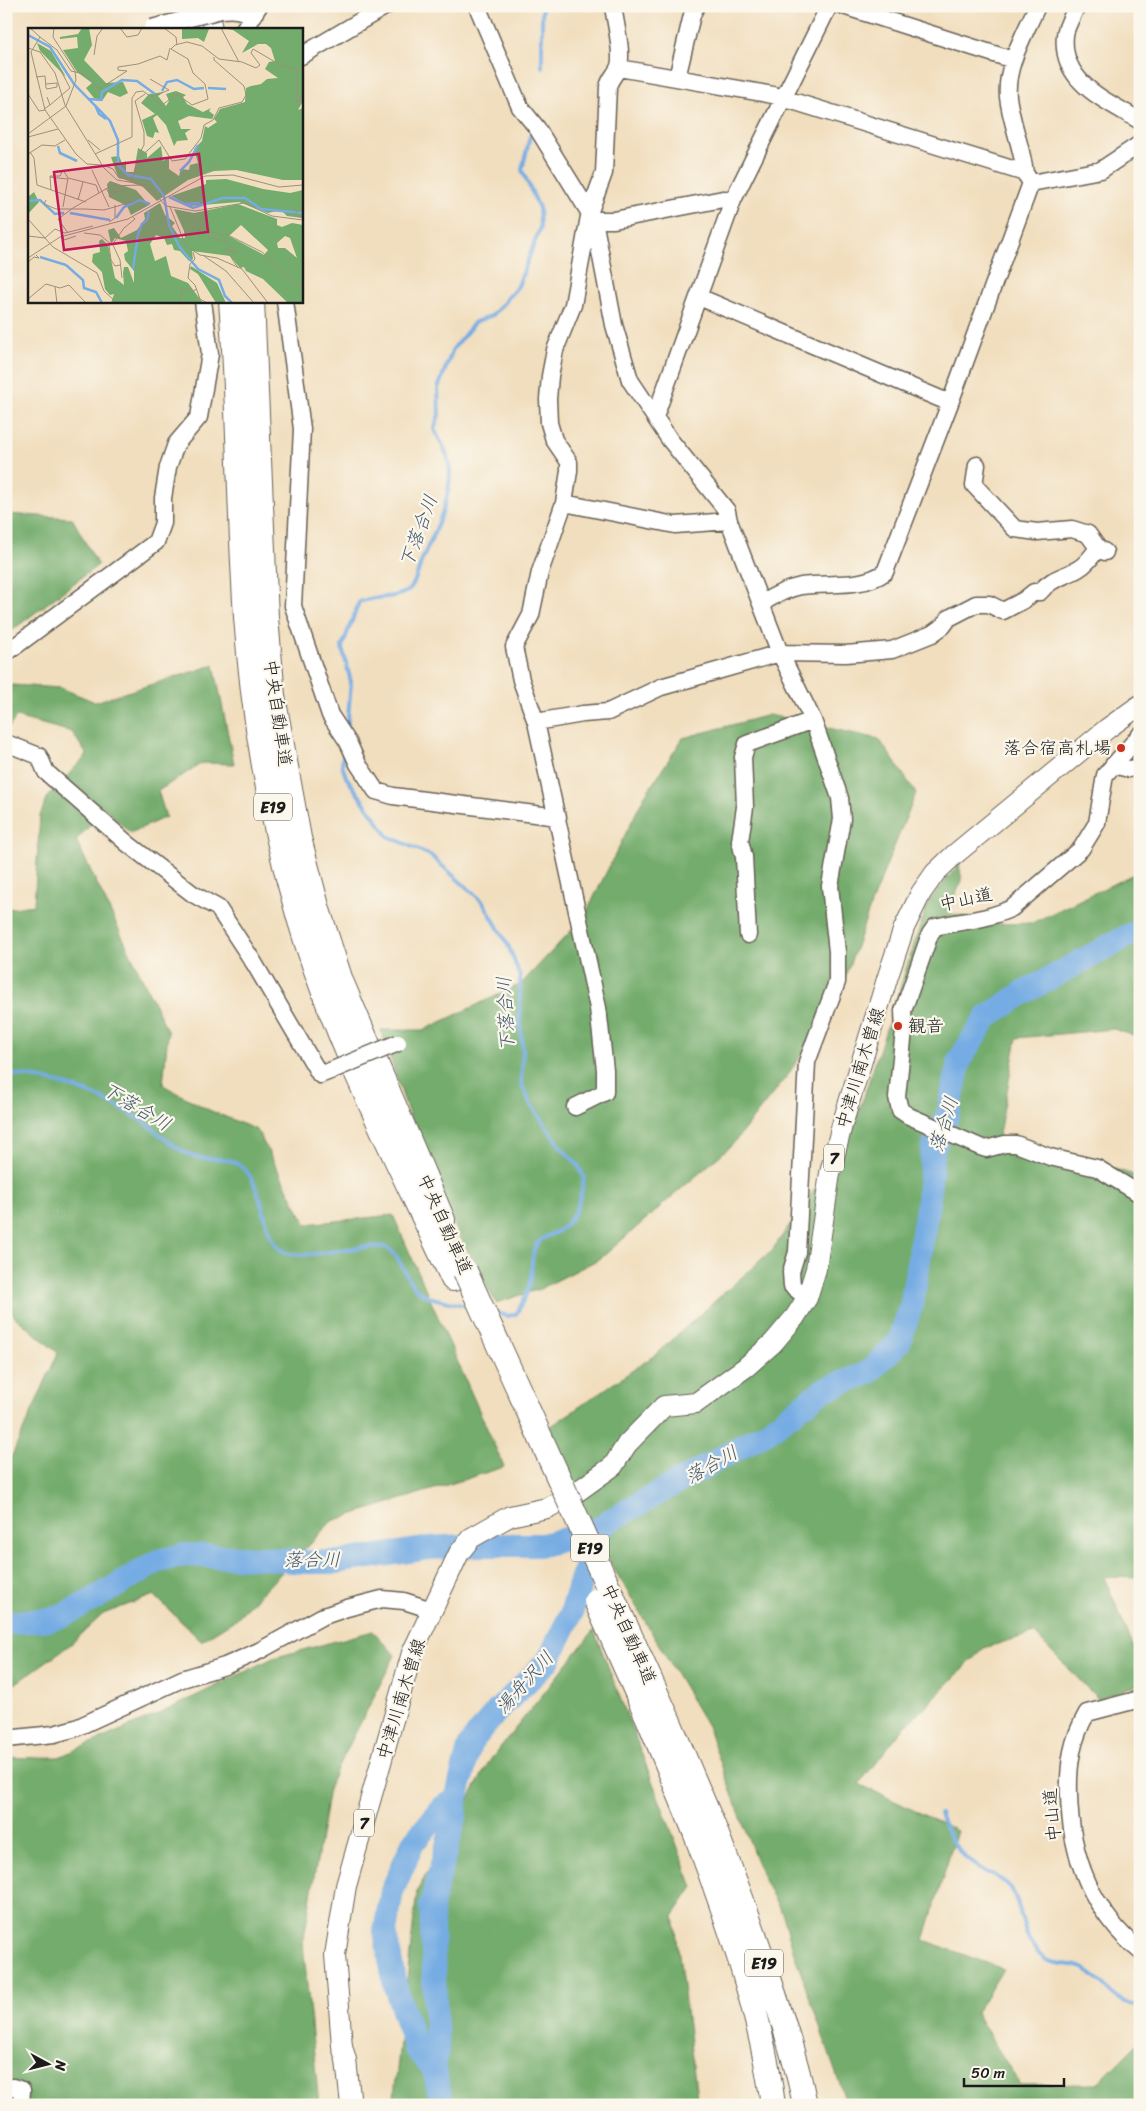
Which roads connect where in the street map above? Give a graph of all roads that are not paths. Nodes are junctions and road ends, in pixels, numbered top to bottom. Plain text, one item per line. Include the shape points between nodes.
1 (183, 6) edge
2 (386, 6) edge
3 (477, 6) edge
4 (613, 6) edge
5 (696, 6) edge
6 (828, 6) edge
7 (843, 6) edge
8 (1037, 6) edge
9 (1077, 6) edge
10 (212, 15) edge
11 (252, 17) edge
12 (156, 28) edge
13 (188, 28) edge
14 (302, 55) edge
15 (1013, 60) junction
16 (619, 68) junction
17 (677, 78) junction
18 (784, 99) junction
19 (1140, 121) edge
20 (1140, 144) edge
21 (1028, 178) junction
22 (733, 200) junction
23 (592, 216) junction
24 (699, 297) junction
25 (203, 302) edge
26 (231, 302) edge
27 (252, 302) edge
28 (285, 302) edge
29 (950, 403) junction
30 (655, 417) junction
31 (977, 465) dead end
32 (564, 503) junction
33 (729, 521) junction
34 (762, 603) junction
35 (6, 653) edge
36 (780, 653) junction
37 (1140, 705) edge
38 (813, 720) junction
39 (536, 722) junction
40 (1140, 735) edge
41 (6, 743) edge
42 (1114, 765) junction
43 (1140, 767) edge
44 (558, 817) junction
45 (748, 935) dead end
46 (398, 1043) dead end
47 (575, 1107) dead end
48 (1140, 1194) edge
49 (459, 1275) junction
50 (807, 1298) junction
51 (432, 1610) junction
52 (1140, 1699) edge
53 (6, 1739) edge
54 (704, 1828) junction
55 (1140, 1951) edge
56 (6, 2088) edge
57 (21, 2105) edge
58 (350, 2105) edge
59 (773, 2105) edge
60 (805, 2105) edge

1 - 13 highway
2 - 14 street
3 - 23 street via 520,107
4 - 16 street
5 - 17 street
6 - 18 street
7 - 15 street
8 - 15 street
9 - 19 street via 1065,33 1065,50 1072,72 1087,89
10 - 11 street via 235,9
10 - 12 street, bridge
15 - 21 street via 1008,98
16 - 17 street
16 - 23 street via 609,81 604,173
17 - 18 street
18 - 21 street
18 - 22 street
20 - 21 street via 1102,170
21 - 29 street
22 - 23 street via 723,198 614,220
22 - 24 street
23 - 30 street via 626,371
23 - 32 street via 572,305 552,366 548,399 554,440 568,462
24 - 29 street
24 - 30 street
25 - 35 street via 210,354 199,417 176,444 168,467 163,524 156,542
26 - 49 highway, 中央自動車道 / E19 via 246,617 254,699 280,842 322,990 358,1076
27 - 49 highway, 中央自動車道 / E19 via 266,618 273,696 299,838 341,981
28 - 44 street via 302,429 294,606 330,715 376,791 393,796
29 - 34 street via 885,572 876,579 862,582 801,586 783,591
30 - 33 street via 727,510
31 - 36 street via 974,485 1015,529 1038,532 1072,529 1088,534 1102,550 1077,570 1055,578 1040,592 1034,592 1003,611 989,604 976,604 949,618 932,634 892,650 846,654
32 - 33 street via 675,525
32 - 39 street via 540,572 532,615 514,647 521,680
33 - 34 street
34 - 36 street
36 - 38 street
36 - 39 street via 661,687 608,712
37 - 50 main road, 中津川南木曽線 / 7 via 954,855 921,892 899,944 842,1125 830,1173 816,1269
38 - 45 street via 747,744 743,757 744,807 740,841 744,856
38 - 50 street via 840,798 842,819 830,886 838,952 837,982 807,1062 798,1242 791,1272 792,1286
39 - 44 street
40 - 42 street, 中山道
41 - 46 street, bridge via 38,756 46,772 128,844 193,894 218,908 320,1075
42 - 43 street via 1129,769
42 - 48 street, 中山道 via 1103,780 1097,823 1081,849 1012,908 974,921 934,926 903,1011 897,1097 900,1110 909,1116 980,1147 1016,1144 1096,1168
44 - 47 street via 598,1008 605,1070 604,1092
49 - 54 highway, 中央自動車道 / E19, bridge via 666,1718
50 - 51 main road, 中津川南木曽線 / 7 via 773,1343 746,1367 696,1403 664,1406 627,1444 613,1466 574,1494 547,1508 510,1516 465,1546
51 - 53 street via 404,1601 382,1599 347,1608 321,1617 259,1651 225,1666 182,1678 76,1728 54,1734
51 - 58 main road, 中津川南木曽線 / 7 via 412,1653 346,1886 335,1955
52 - 55 street, 中山道 via 1087,1713 1073,1743 1069,1765 1070,1821 1080,1866 1101,1909
54 - 59 highway, 中央自動車道 / E19 via 759,2035
54 - 60 highway, 中央自動車道 / E19 via 738,1889 787,2032
56 - 57 street via 22,2090

